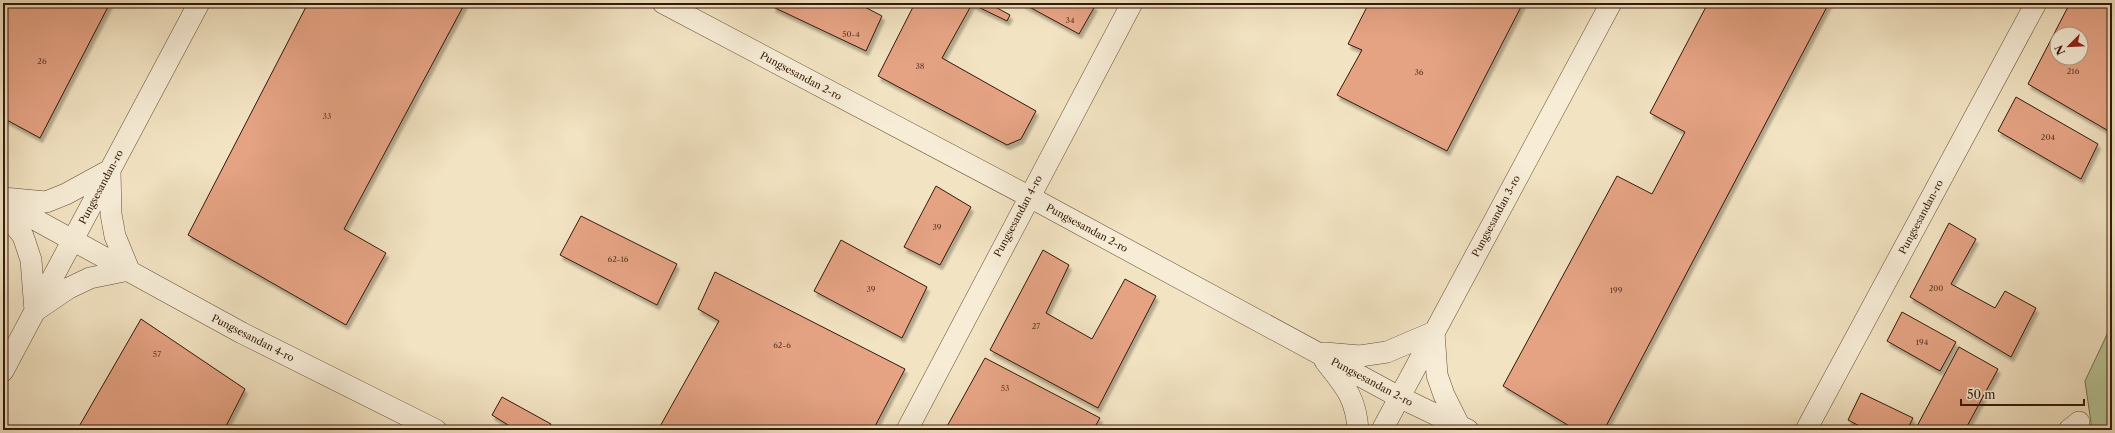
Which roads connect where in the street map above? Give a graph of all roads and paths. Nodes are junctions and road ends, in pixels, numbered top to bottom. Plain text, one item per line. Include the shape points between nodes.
1 (199, 3) edge
2 (663, 3) edge
3 (1132, 3) edge
4 (1611, 3) edge
5 (2036, 3) edge
6 (110, 170) junction
7 (1028, 196) junction
8 (3, 198) edge
9 (3, 202) edge
10 (3, 211) edge
11 (74, 240) junction
12 (129, 270) junction
13 (35, 311) junction
14 (1434, 332) junction
15 (1318, 353) junction
16 (3, 371) edge
17 (1398, 397) junction
18 (1464, 428) edge
19 (1811, 429) edge
20 (436, 430) edge
21 (907, 430) edge
22 (1358, 430) edge
23 (1382, 430) edge
24 (1436, 430) edge

1 - 6 street, Pungsesandan-ro
2 - 7 street, Pungsesandan 2-ro
3 - 7 street, Pungsesandan 4-ro
4 - 14 street, Pungsesandan 3-ro
5 - 19 street, Pungsesandan-ro
6 - 8 street via 46,202
6 - 11 street, Pungsesandan-ro
6 - 12 street via 111,214 115,236
7 - 15 street, Pungsesandan 2-ro
7 - 21 street, Pungsesandan 4-ro
9 - 11 street, Pungsesandan 4-ro
10 - 13 street via 23,236 31,260
11 - 12 street, Pungsesandan 4-ro
11 - 13 street, Pungsesandan-ro
12 - 13 street via 90,278 69,288
12 - 20 street, Pungsesandan 4-ro via 242,333
13 - 16 street, Pungsesandan-ro
14 - 15 street via 1387,352 1360,356
14 - 17 street, Pungsesandan 3-ro
14 - 18 street via 1437,375 1444,396
15 - 17 street, Pungsesandan 2-ro
15 - 22 street via 1349,392 1357,416
17 - 18 street, Pungsesandan 2-ro
17 - 23 street, Pungsesandan 3-ro
18 - 24 street

